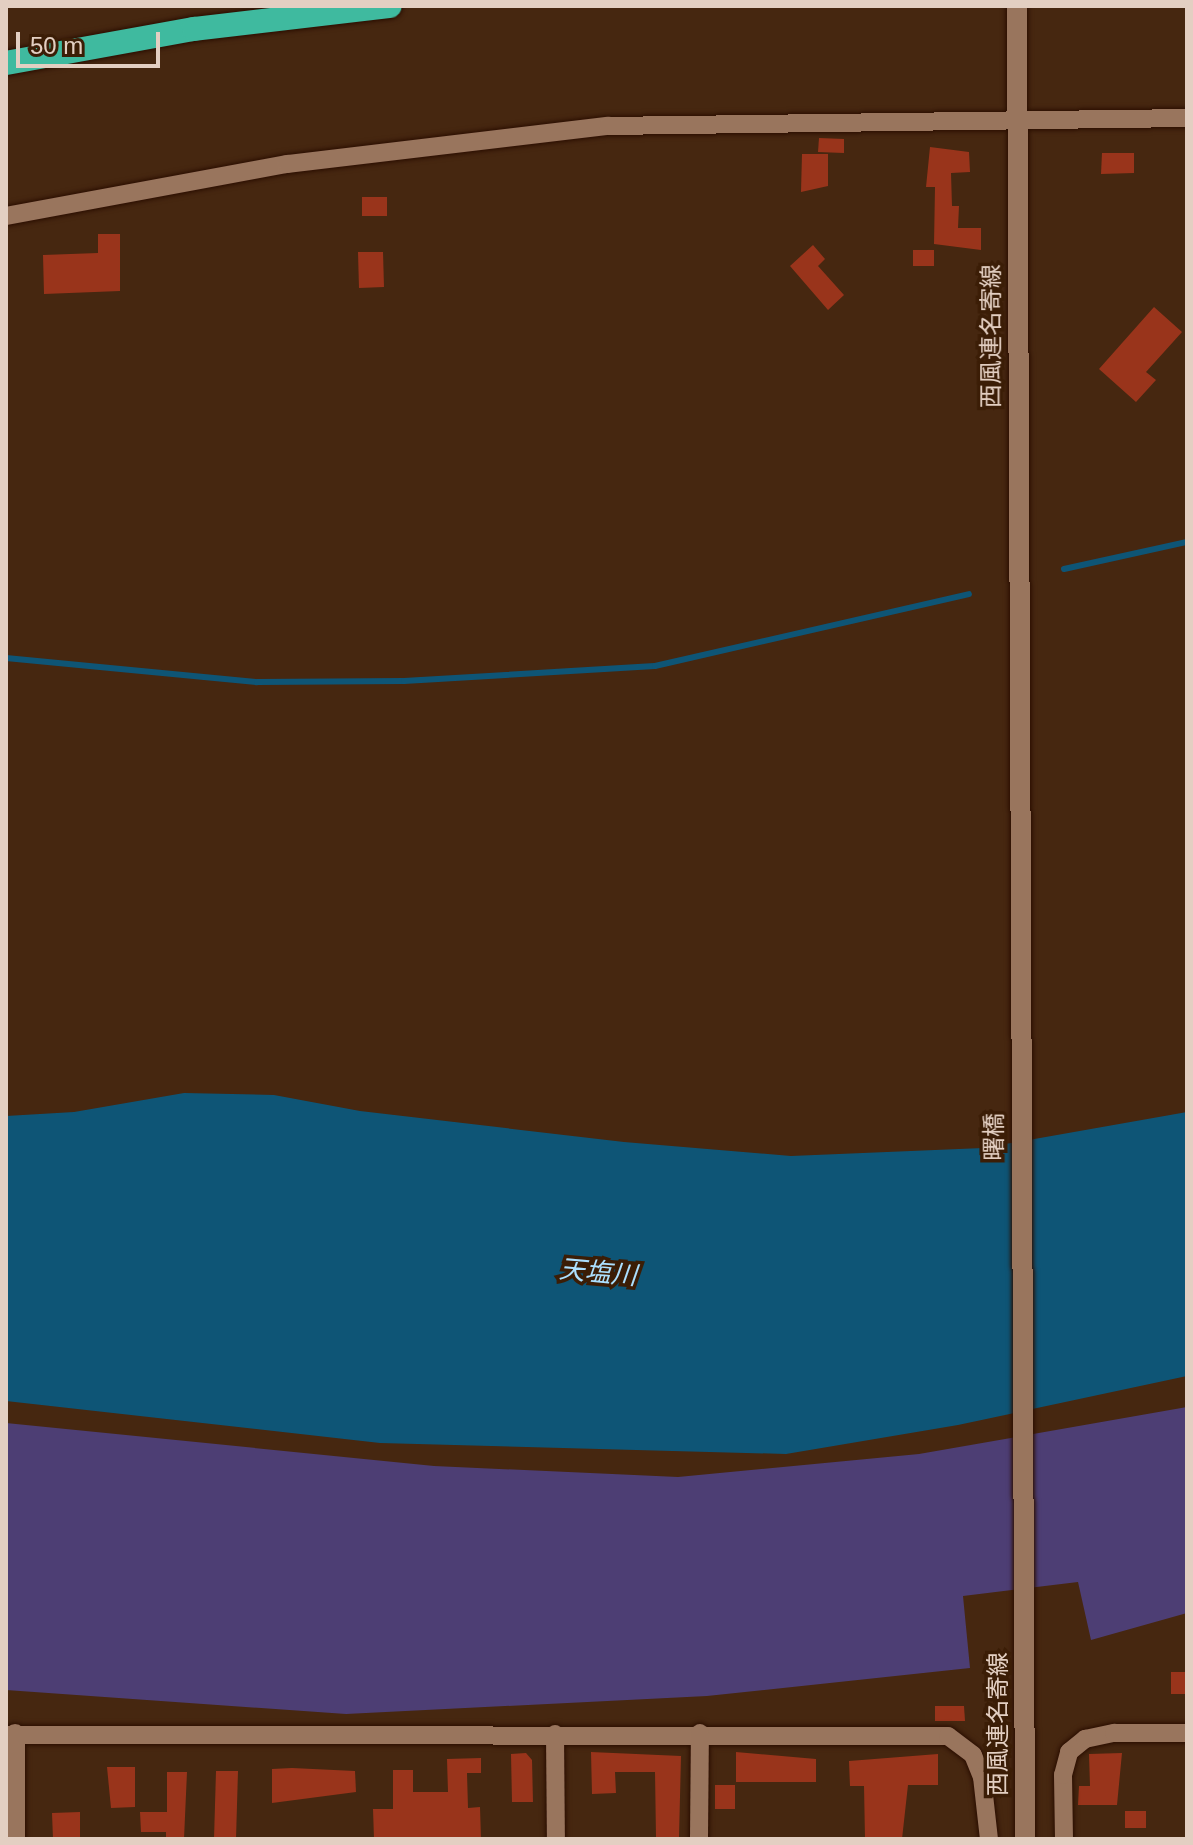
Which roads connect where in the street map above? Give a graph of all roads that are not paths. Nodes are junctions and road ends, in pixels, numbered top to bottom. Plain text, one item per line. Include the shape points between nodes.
1 (390, 6) edge
2 (1017, 6) edge
3 (6, 63) edge
4 (1187, 118) edge
5 (1017, 119) junction
6 (6, 216) edge
7 (1019, 665) joint
8 (1024, 1609) joint
9 (700, 1733) junction
10 (1187, 1733) edge
11 (10, 1734) edge
12 (555, 1734) junction
13 (15, 1839) edge
14 (556, 1839) edge
15 (699, 1839) edge
16 (989, 1839) edge
17 (1025, 1839) edge
18 (1064, 1839) edge

1 - 3 highway via 194,29
2 - 5 main road, 西風連名寄線
4 - 5 street
5 - 6 street via 788,120 510,135 287,164
5 - 7 main road, 西風連名寄線
7 - 8 main road, 曙橋
8 - 17 main road, 西風連名寄線
9 - 12 street
9 - 15 street
9 - 16 street via 948,1736 973,1755 982,1777
10 - 18 street via 1114,1733 1085,1739 1069,1752 1063,1775
11 - 12 street
11 - 13 main road
12 - 14 street

